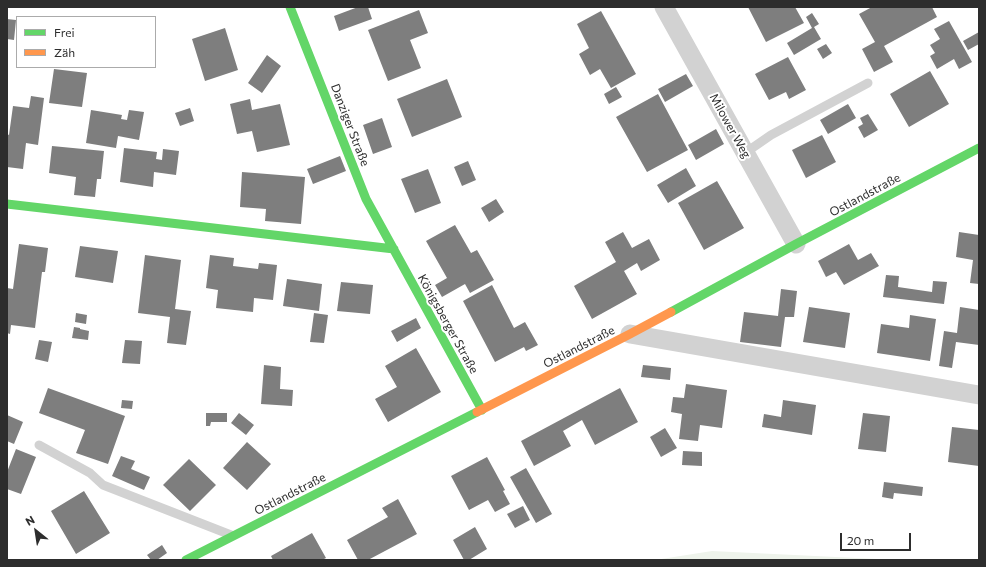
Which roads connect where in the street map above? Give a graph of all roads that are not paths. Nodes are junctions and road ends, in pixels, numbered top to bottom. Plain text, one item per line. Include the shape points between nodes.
1 (290, 7) edge
2 (664, 7) edge
3 (868, 83) dead end
4 (979, 148) edge
5 (745, 153) junction
6 (7, 204) edge
7 (796, 244) junction
8 (394, 249) junction
9 (630, 334) junction
10 (979, 395) edge
11 (482, 410) junction
12 (39, 445) dead end
13 (235, 536) junction
14 (186, 560) edge

1 - 8 street, Danziger Straße via 366,199
2 - 5 street, Milower Weg
3 - 5 lane via 771,135
4 - 7 street, Ostlandstraße
5 - 7 street, Milower Weg
6 - 8 street
7 - 9 street, Ostlandstraße
8 - 11 street, Königsberger Straße
9 - 10 street
9 - 11 street, Ostlandstraße
11 - 13 street, Ostlandstraße
12 - 13 lane via 90,473 103,485
13 - 14 street, Ostlandstraße

